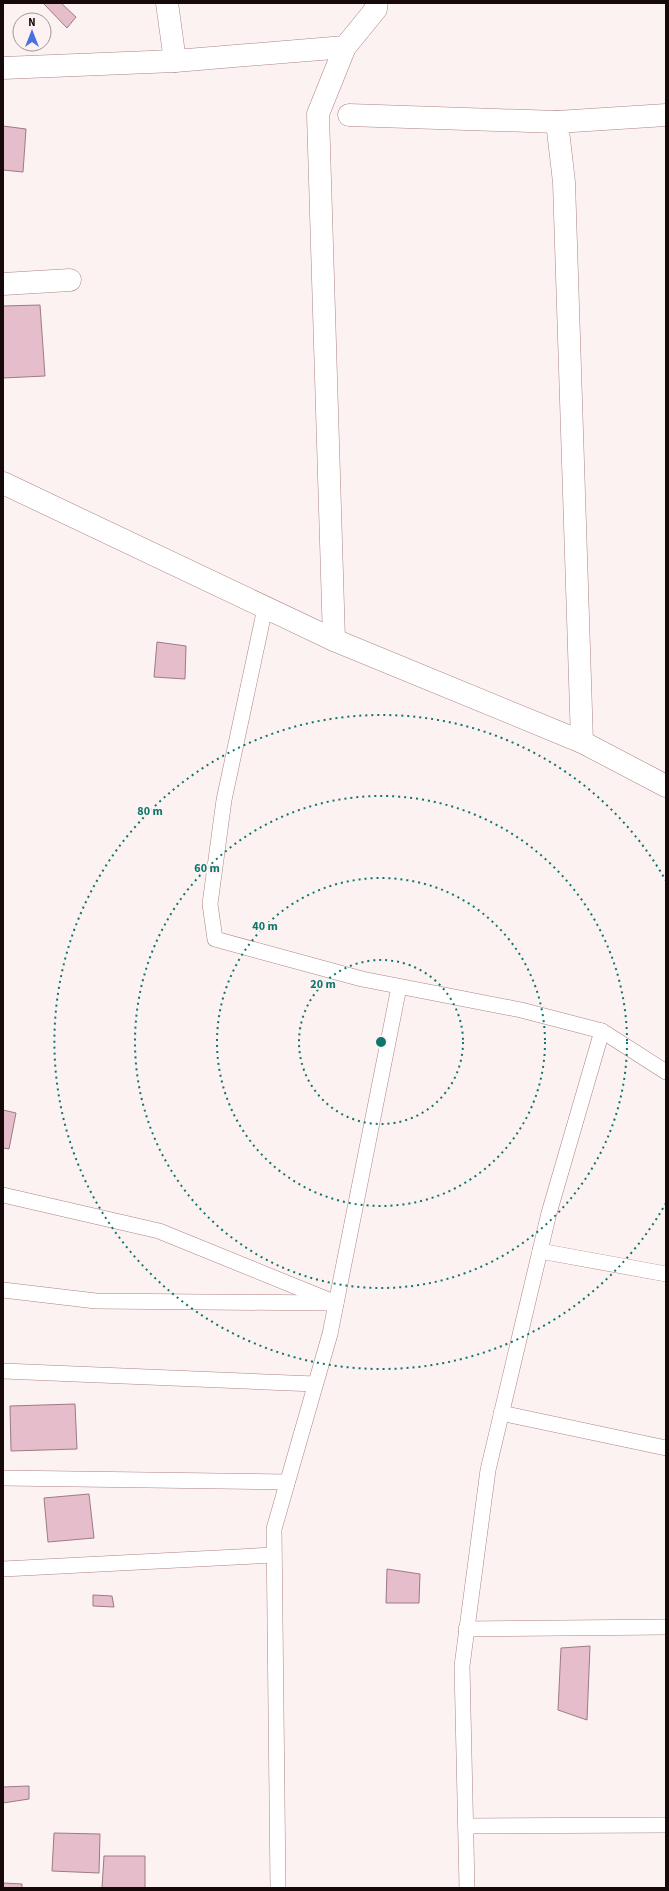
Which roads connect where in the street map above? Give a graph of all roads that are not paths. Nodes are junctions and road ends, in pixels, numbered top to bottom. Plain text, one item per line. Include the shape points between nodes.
1 (167, 3) edge
2 (376, 3) edge
3 (345, 47) junction
4 (174, 62) junction
5 (3, 68) edge
6 (349, 115) dead end
7 (666, 115) edge
8 (558, 122) junction
9 (70, 280) dead end
10 (3, 284) edge
11 (3, 483) edge
12 (265, 608) junction
13 (334, 640) junction
14 (582, 742) junction
15 (666, 786) edge
16 (399, 987) junction
17 (602, 1031) junction
18 (666, 1072) edge
19 (3, 1195) edge
20 (540, 1251) junction
21 (666, 1274) edge
22 (3, 1290) edge
23 (336, 1303) junction
24 (3, 1371) edge
25 (315, 1384) junction
26 (501, 1413) junction
27 (666, 1448) edge
28 (3, 1478) edge
29 (287, 1482) junction
30 (274, 1555) junction
31 (3, 1569) edge
32 (666, 1627) edge
33 (466, 1629) junction
34 (666, 1825) edge
35 (466, 1826) junction
36 (278, 1888) edge
37 (467, 1888) edge

1 - 4 street
2 - 3 street via 376,9
3 - 4 street
3 - 13 street via 318,114
4 - 5 street
6 - 8 street
7 - 8 street
8 - 14 street via 564,182
9 - 10 street
11 - 12 street
12 - 13 street
12 - 16 lane via 224,800 210,904 215,939
13 - 14 street
14 - 15 street
16 - 17 lane via 521,1010
16 - 23 lane
17 - 18 lane
17 - 20 lane
19 - 23 lane via 159,1231
20 - 21 lane
20 - 26 lane
22 - 23 lane via 96,1301
23 - 25 lane
24 - 25 lane
25 - 29 lane
26 - 27 lane
26 - 33 lane via 488,1470
28 - 29 lane
29 - 30 lane via 274,1529
30 - 31 lane
30 - 36 lane
32 - 33 lane
33 - 35 lane via 462,1666
34 - 35 lane
35 - 37 lane

